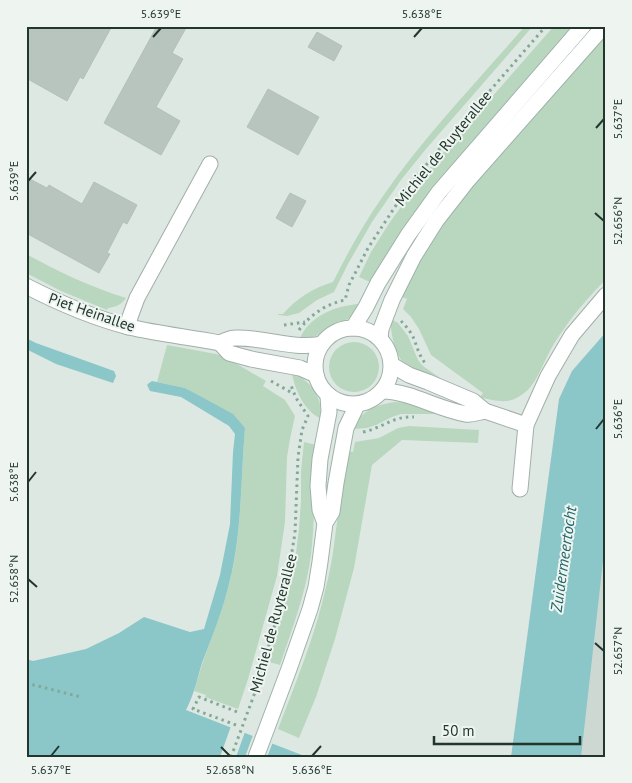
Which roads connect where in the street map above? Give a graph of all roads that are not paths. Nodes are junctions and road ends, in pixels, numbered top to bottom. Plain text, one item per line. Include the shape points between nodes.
1 (583, 26) edge
2 (604, 26) edge
3 (210, 164) dead end
4 (26, 286) edge
5 (606, 295) edge
6 (128, 327) junction
7 (353, 328) junction
8 (380, 339) junction
9 (220, 343) junction
10 (322, 344) junction
11 (392, 365) junction
12 (316, 375) junction
13 (383, 391) junction
14 (328, 396) junction
15 (357, 405) junction
16 (485, 411) junction
17 (526, 425) junction
18 (520, 489) dead end
19 (325, 523) junction
20 (256, 757) edge

1 - 7 main road, Michiel de Ruyterallee via 425,211
2 - 8 main road via 442,212 399,285 383,322
3 - 6 main road via 137,298
4 - 6 main road, Piet Heinallee via 76,309
5 - 17 main road via 572,335 548,376
6 - 9 main road, Piet Heinallee
7 - 8 main road via 368,331
7 - 10 main road via 333,333
8 - 11 main road
9 - 10 main road, Piet Heinallee via 233,338 304,347
9 - 12 main road, Piet Heinallee via 229,353 300,368
10 - 12 main road via 315,359
11 - 13 main road via 390,379
11 - 16 main road via 473,401
12 - 14 main road
13 - 15 main road
13 - 16 main road via 401,393 467,414
14 - 15 main road via 342,403
14 - 19 main road, Michiel de Ruyterallee via 329,412 318,486
15 - 19 main road, Michiel de Ruyterallee via 346,428 332,512
16 - 17 main road
17 - 18 main road
19 - 20 main road, Michiel de Ruyterallee via 312,601

